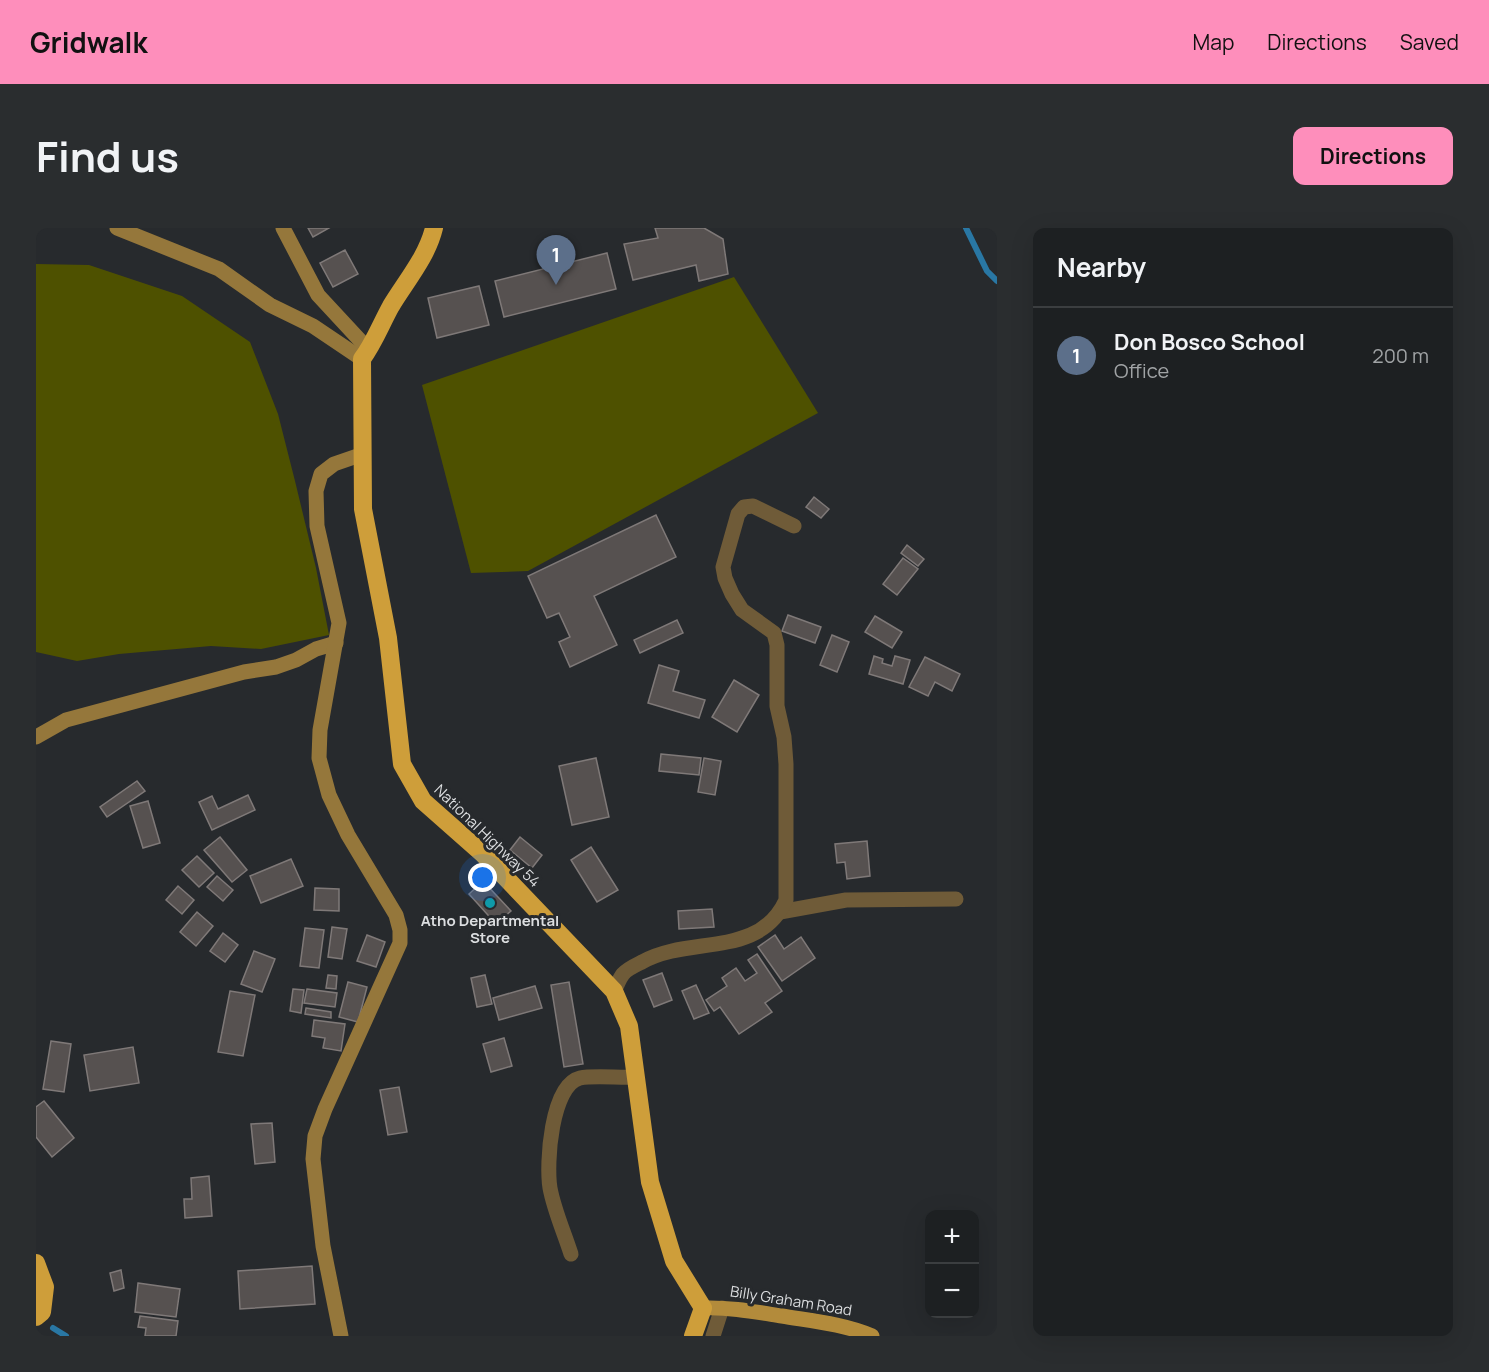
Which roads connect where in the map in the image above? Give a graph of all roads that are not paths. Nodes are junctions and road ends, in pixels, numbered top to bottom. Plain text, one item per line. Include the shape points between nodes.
1 (117, 228) edge
2 (283, 228) edge
3 (434, 228) edge
4 (365, 355) junction
5 (363, 454) junction
6 (794, 526) dead end
7 (336, 643) junction
8 (36, 737) edge
9 (957, 899) dead end
10 (780, 912) junction
11 (614, 991) junction
12 (635, 1077) junction
13 (571, 1254) dead end
14 (36, 1263) edge
15 (703, 1308) junction
16 (722, 1308) junction
17 (36, 1317) edge
18 (341, 1336) edge
19 (693, 1336) edge
20 (713, 1336) edge
21 (872, 1336) edge

1 - 4 street via 219,269 270,305
2 - 4 street via 318,295
3 - 4 highway, National Highway 54 via 416,270
4 - 5 highway, National Highway 54
5 - 7 street via 334,464 321,474 316,491 317,526 339,623
5 - 11 highway, National Highway 54 via 363,509 388,638 402,764 423,801 483,854
6 - 10 street via 753,506 744,507 738,514 723,567 742,610 774,633 777,645 777,706 786,764 786,900
7 - 8 street via 276,667 66,720
7 - 18 street via 320,730 319,758 329,795 396,915 400,930 400,943 315,1136 323,1246
9 - 10 street via 846,900
10 - 11 street via 768,925 740,940 683,947 648,959 624,972
11 - 12 highway, National Highway 54 via 629,1026
12 - 13 street via 579,1078 559,1098 549,1154 550,1188
12 - 15 highway, National Highway 54 via 650,1182 675,1261
14 - 17 highway via 45,1287 42,1312
15 - 16 main road, Billy Graham Road
15 - 19 highway
16 - 20 street
16 - 21 main road, Billy Graham Road via 826,1323

